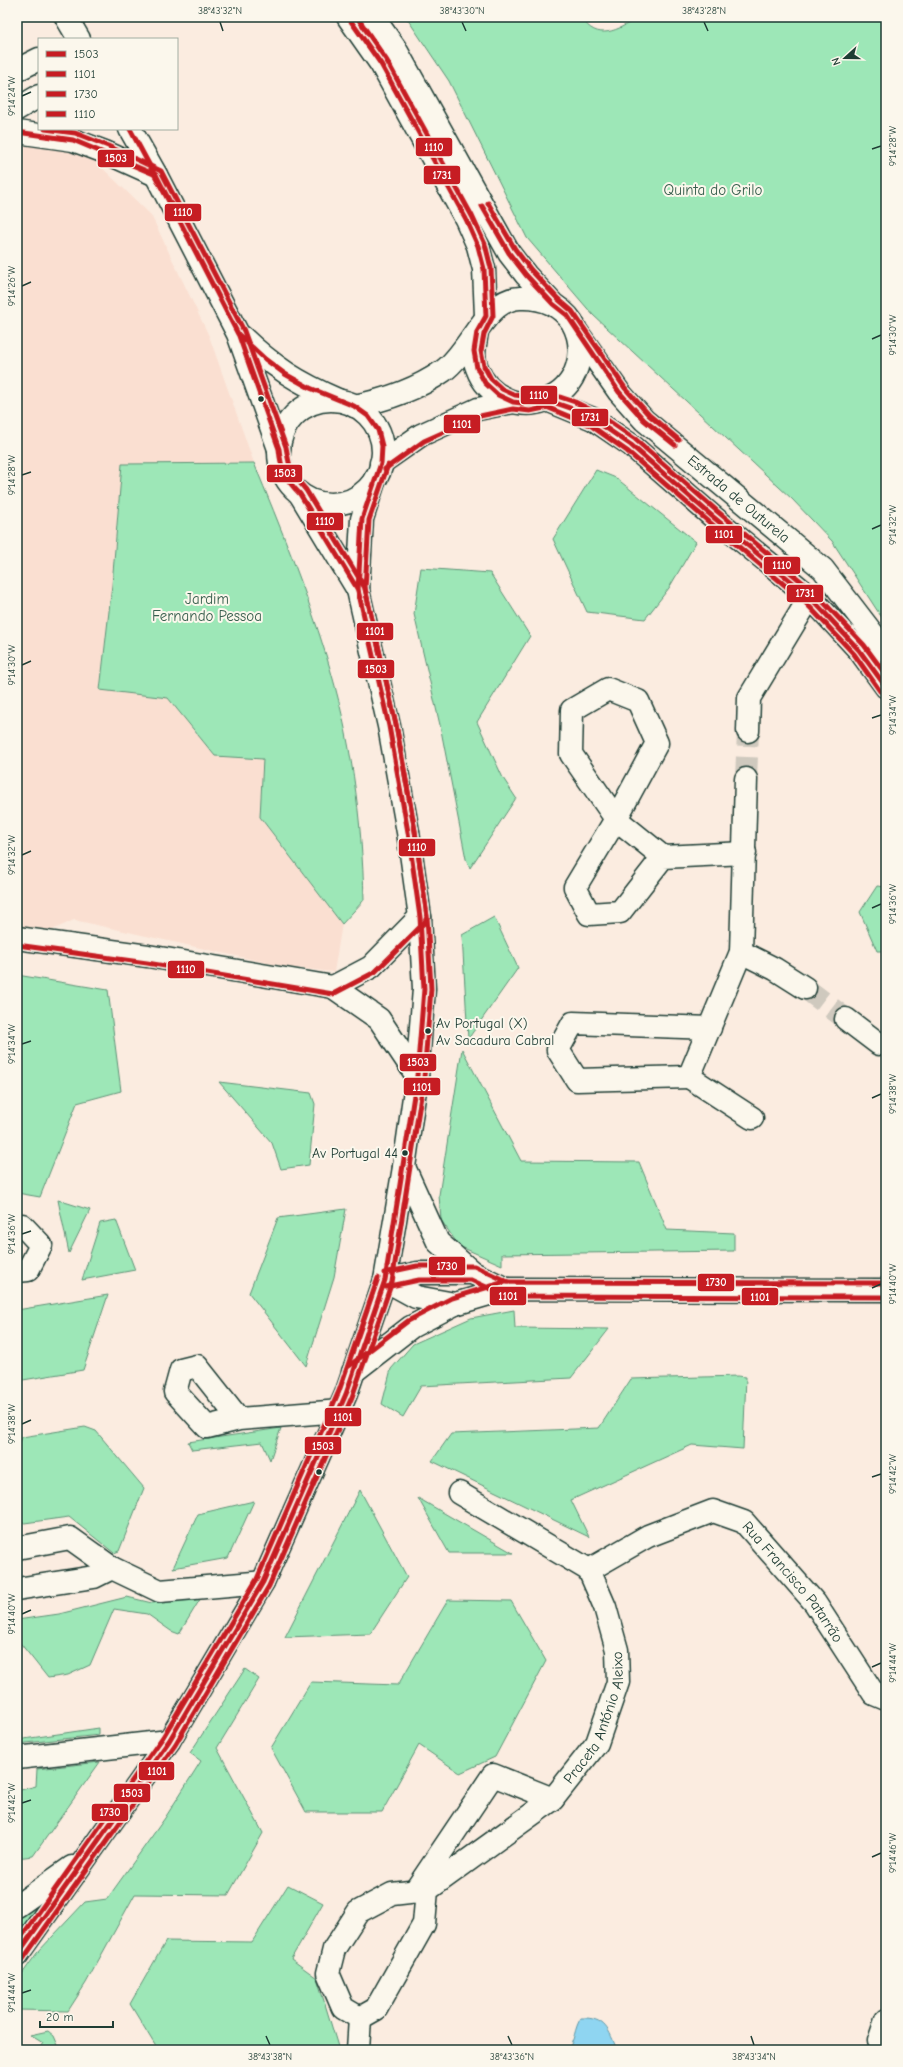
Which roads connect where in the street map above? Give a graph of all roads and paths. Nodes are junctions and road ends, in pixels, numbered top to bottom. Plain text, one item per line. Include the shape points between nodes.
1 (66, 17) edge
2 (348, 17) edge
3 (373, 17) edge
4 (78, 38) edge
5 (38, 60) edge
6 (17, 70) edge
7 (38, 97) edge
8 (17, 109) edge
9 (131, 130) edge
10 (17, 132) edge
11 (156, 176) junction
12 (553, 304) junction
13 (481, 324) junction
14 (576, 330) junction
15 (238, 334) junction
16 (547, 400) junction
17 (513, 402) junction
18 (346, 403) junction
19 (278, 449) junction
20 (378, 471) junction
21 (300, 494) junction
22 (358, 590) junction
23 (810, 597) junction
24 (886, 651) edge
25 (886, 687) edge
26 (748, 731) tunnel mouth
27 (746, 779) tunnel mouth
28 (616, 819) junction
29 (745, 853) junction
30 (663, 857) junction
31 (420, 917) junction
32 (17, 938) edge
33 (741, 952) junction
34 (333, 987) junction
35 (805, 988) tunnel mouth
36 (846, 1019) tunnel mouth
37 (710, 1028) junction
38 (886, 1043) edge
39 (417, 1076) junction
40 (689, 1078) junction
41 (752, 1118) dead end
42 (404, 1166) junction
43 (17, 1225) edge
44 (17, 1271) edge
45 (473, 1273) junction
46 (385, 1280) junction
47 (506, 1288) junction
48 (886, 1290) edge
49 (455, 1304) junction
50 (353, 1372) junction
51 (340, 1411) junction
52 (239, 1419) dead end
53 (459, 1493) dead end
54 (17, 1548) edge
55 (112, 1568) junction
56 (589, 1570) junction
57 (263, 1582) junction
58 (17, 1589) edge
59 (886, 1699) edge
60 (169, 1741) junction
61 (17, 1758) edge
62 (553, 1799) junction
63 (86, 1857) junction
64 (421, 1891) junction
65 (17, 1906) edge
66 (17, 1955) edge
67 (360, 2018) junction
68 (886, 2020) edge
69 (879, 2047) edge
70 (358, 2050) edge

1 - 4 street
2 - 13 street via 380,64 466,219 478,246 484,269
3 - 12 street via 395,48 509,253
5 - 6 street
7 - 8 street
9 - 11 street
10 - 11 street via 72,140
11 - 15 street
12 - 13 street via 536,298 517,298 500,304
12 - 14 street via 567,315
13 - 17 street via 474,351 477,368 485,383 498,395
13 - 18 street via 460,355 444,370 410,390 378,401
14 - 16 street via 580,346 579,363 572,379 561,392
14 - 24 street, Estrada de Outurela via 619,392 644,420 823,569
15 - 18 street via 264,359 285,374
15 - 19 street
16 - 17 street via 530,404
16 - 23 street, Estrada de Outurela via 593,419 631,445
17 - 20 street via 478,409 421,435
18 - 19 street via 321,401 304,407 291,418 282,432
18 - 20 street via 368,416 378,430 382,446
19 - 21 street via 281,466 288,482
20 - 21 street via 364,492 349,501 332,504 315,502
20 - 22 street via 362,519
21 - 22 street
22 - 31 street via 389,726
23 - 25 street, Estrada de Outurela via 859,650
23 - 26 street via 749,698
27 - 29 street
28 - 28 street via 657,743 638,701 608,689 572,710 571,754
28 - 30 street
28 - 30 street via 574,887 589,914 620,912
29 - 30 street
29 - 33 street
31 - 34 street via 371,967
31 - 39 street via 424,989
32 - 34 street via 148,956
33 - 35 street
33 - 37 street
34 - 39 street via 379,1019
36 - 38 street via 879,1044
37 - 40 street
37 - 40 street via 573,1023 558,1050 577,1080
39 - 42 street
40 - 41 street
42 - 45 street via 438,1242
42 - 46 street
43 - 44 street via 22,1224 41,1245 28,1270
45 - 46 street via 418,1273
45 - 47 street
46 - 49 street via 416,1297
46 - 50 street
47 - 48 street
47 - 49 street
49 - 50 street via 411,1327
50 - 51 street
51 - 52 street
51 - 57 street
53 - 56 street
54 - 55 street via 70,1538
55 - 57 street via 160,1591
55 - 58 street via 94,1576
56 - 59 street, Rua Francisco Patarrão via 648,1536 713,1511 744,1522 815,1603 874,1694
56 - 62 street, Praceta António Aleixo via 605,1607 617,1650 618,1682 597,1743
57 - 60 street
60 - 61 street
60 - 63 street
62 - 64 street, Praceta António Aleixo
62 - 64 street, Praceta António Aleixo via 493,1775
63 - 65 street
63 - 66 street
64 - 67 street, Praceta António Aleixo via 424,1924 376,2009
64 - 67 street via 392,1894 358,1912 334,1949 328,1972 343,2008
67 - 70 street
68 - 69 street

